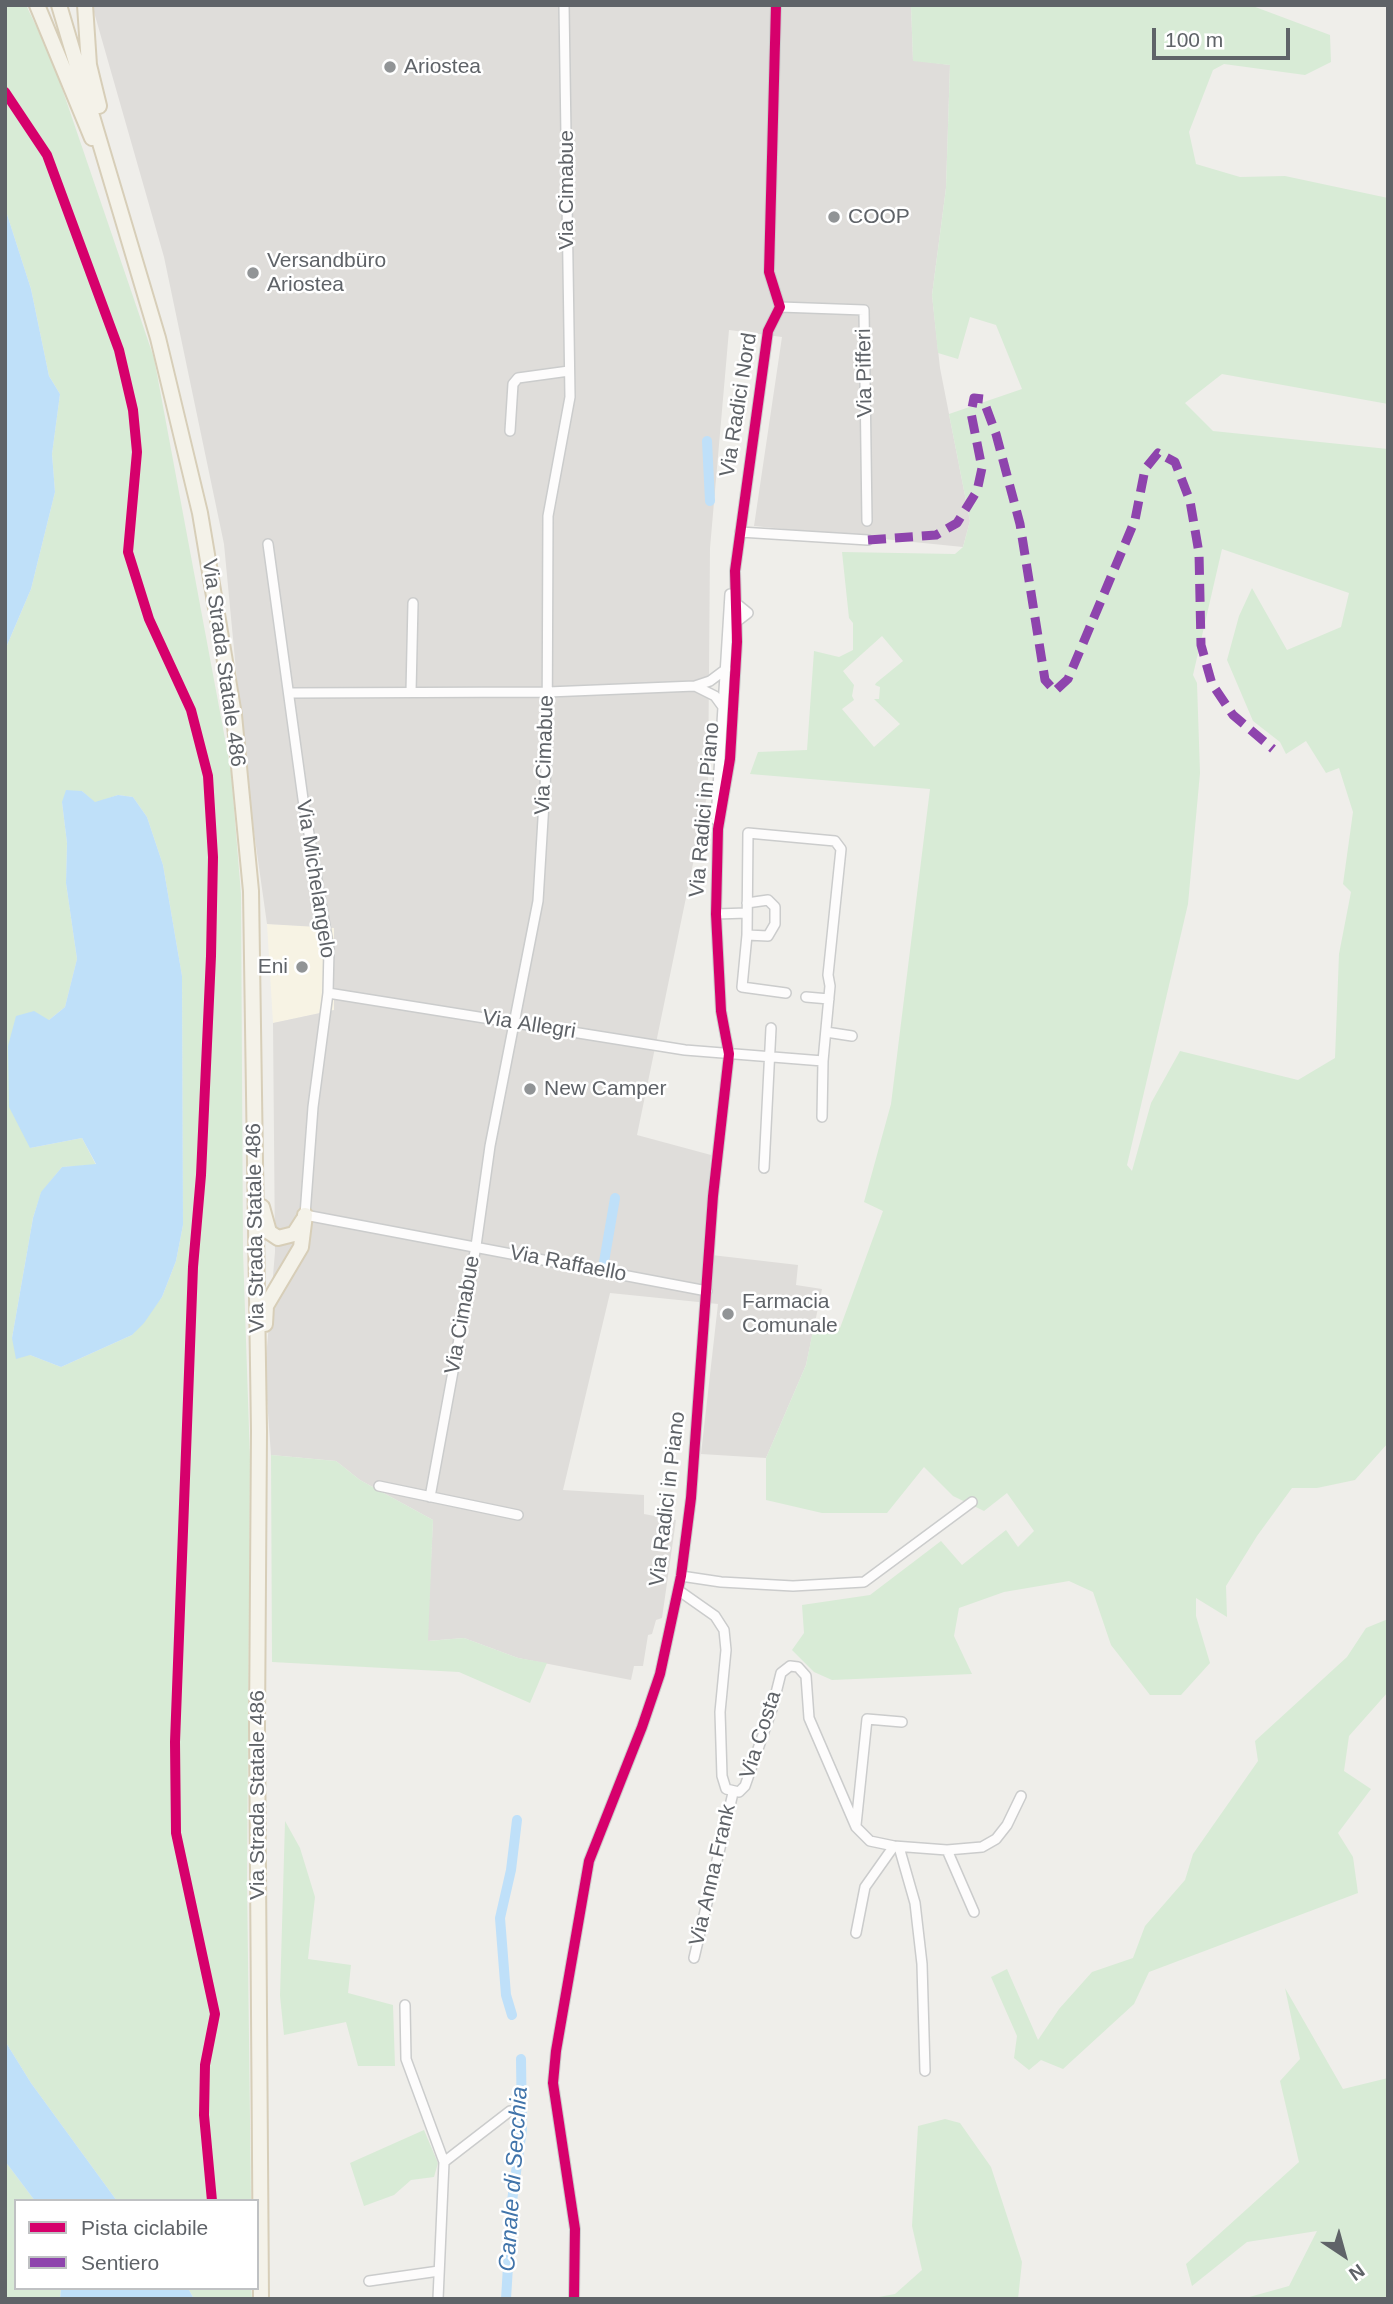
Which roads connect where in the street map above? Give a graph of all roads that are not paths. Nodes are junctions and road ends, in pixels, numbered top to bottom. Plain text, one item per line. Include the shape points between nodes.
1 (37, 5) edge
2 (59, 5) edge
3 (85, 5) edge
4 (564, 5) edge
5 (776, 5) edge
6 (110, 173) junction
7 (780, 307) junction
8 (569, 371) junction
9 (510, 431) dead end
10 (867, 521) dead end
11 (740, 532) junction
12 (868, 540) dead end
13 (268, 544) dead end
14 (733, 590) junction
15 (414, 603) dead end
16 (736, 603) junction
17 (737, 621) junction
18 (728, 633) junction
19 (726, 669) junction
20 (695, 686) junction
21 (734, 687) joint
22 (411, 692) junction
23 (548, 692) junction
24 (289, 693) junction
25 (723, 708) junction
26 (718, 829) junction
27 (747, 908) junction
28 (716, 914) junction
29 (747, 935) junction
30 (328, 993) junction
31 (786, 993) dead end
32 (806, 997) dead end
33 (829, 999) junction
34 (516, 1023) junction
35 (771, 1028) dead end
36 (826, 1032) junction
37 (852, 1036) dead end
38 (729, 1054) junction
39 (769, 1057) junction
40 (823, 1061) junction
41 (822, 1117) dead end
42 (254, 1136) junction
43 (764, 1168) dead end
44 (305, 1215) junction
45 (476, 1245) junction
46 (707, 1291) junction
47 (258, 1380) junction
48 (379, 1486) dead end
49 (430, 1497) junction
50 (972, 1502) dead end
51 (518, 1515) dead end
52 (681, 1576) junction
53 (678, 1590) junction
54 (902, 1722) dead end
55 (733, 1793) junction
56 (1021, 1796) dead end
57 (856, 1826) junction
58 (896, 1847) junction
59 (947, 1850) junction
60 (974, 1912) dead end
61 (856, 1933) dead end
62 (694, 1958) dead end
63 (404, 2005) dead end
64 (925, 2071) dead end
65 (510, 2111) dead end
66 (444, 2162) junction
67 (439, 2271) junction
68 (369, 2280) dead end
69 (261, 2299) edge
70 (438, 2299) edge
71 (574, 2299) edge

1 - 6 main road
2 - 6 main road
3 - 6 main road via 89,65
4 - 8 street, Via Cimabue
5 - 7 street via 769,272
6 - 42 main road, Via Strada Statale 486 via 200,513 234,715 251,891
7 - 10 street, Via Pifferi via 864,310
7 - 11 street, Via Radici Nord via 768,331
8 - 9 street via 517,378
8 - 23 street, Via Cimabue via 570,397 548,516
11 - 12 street
11 - 14 street, Via Radici Nord
13 - 24 street, Via Michelangelo
14 - 16 street, Via Radici Nord
14 - 18 street, Via Radici Nord
15 - 22 street
16 - 17 street, Via Radici Nord
16 - 17 street via 748,613
17 - 18 street
17 - 21 street, Via Radici Nord
18 - 19 street, Via Radici Nord
19 - 20 street
19 - 25 street, Via Radici Nord
20 - 23 street
20 - 25 street via 715,696
21 - 26 street, Via Radici in Piano via 729,769
22 - 23 street
22 - 24 street
23 - 34 street, Via Cimabue via 538,901
24 - 30 street, Via Michelangelo via 329,949
25 - 26 street, Via Radici Nord
26 - 28 street, Via Radici in Piano
27 - 28 street, Via Radici in Piano
27 - 29 street
27 - 29 street, Via Radici in Piano via 768,900 775,907 775,924 768,936
27 - 33 street via 748,833 838,843
28 - 38 street, Via Radici in Piano via 721,1011
29 - 31 street via 743,987
30 - 34 street, Via Allegri
30 - 44 street, Via Michelangelo
32 - 33 street
33 - 36 street
34 - 38 street, Via Allegri
34 - 45 street, Via Cimabue via 490,1146
35 - 39 street
36 - 37 street
36 - 40 street
38 - 39 street, Via Allegri
38 - 46 street, Via Radici in Piano
39 - 40 street, Via Allegri
39 - 43 street
40 - 41 street
42 - 44 main road via 262,1211 269,1232 287,1238
42 - 47 main road, Via Strada Statale 486
44 - 45 street, Via Raffaello
44 - 47 main road via 301,1247 266,1306 265,1359
45 - 46 street, Via Raffaello
45 - 49 street, Via Cimabue
46 - 52 street, Via Radici in Piano
47 - 69 main road, Via Strada Statale 486
48 - 49 street
49 - 51 street
50 - 52 street via 864,1582 793,1586
52 - 53 street, Via Radici in Piano
53 - 55 street, Via Costa via 708,1609 724,1630 722,1776
53 - 71 street, Via Radici in Piano via 660,1674 589,1861 556,2051 553,2084 575,2230
54 - 57 street via 867,1719
55 - 57 street, Via Costa via 745,1786 781,1673 790,1666 798,1667 806,1676 809,1718
55 - 62 street, Via Anna Frank
56 - 59 street via 996,1839 982,1847
57 - 58 street via 870,1841
58 - 59 street
58 - 61 street via 865,1887
58 - 64 street via 915,1903
59 - 60 street
63 - 66 street via 406,2059
65 - 66 street
66 - 67 street
67 - 68 street
67 - 70 street

